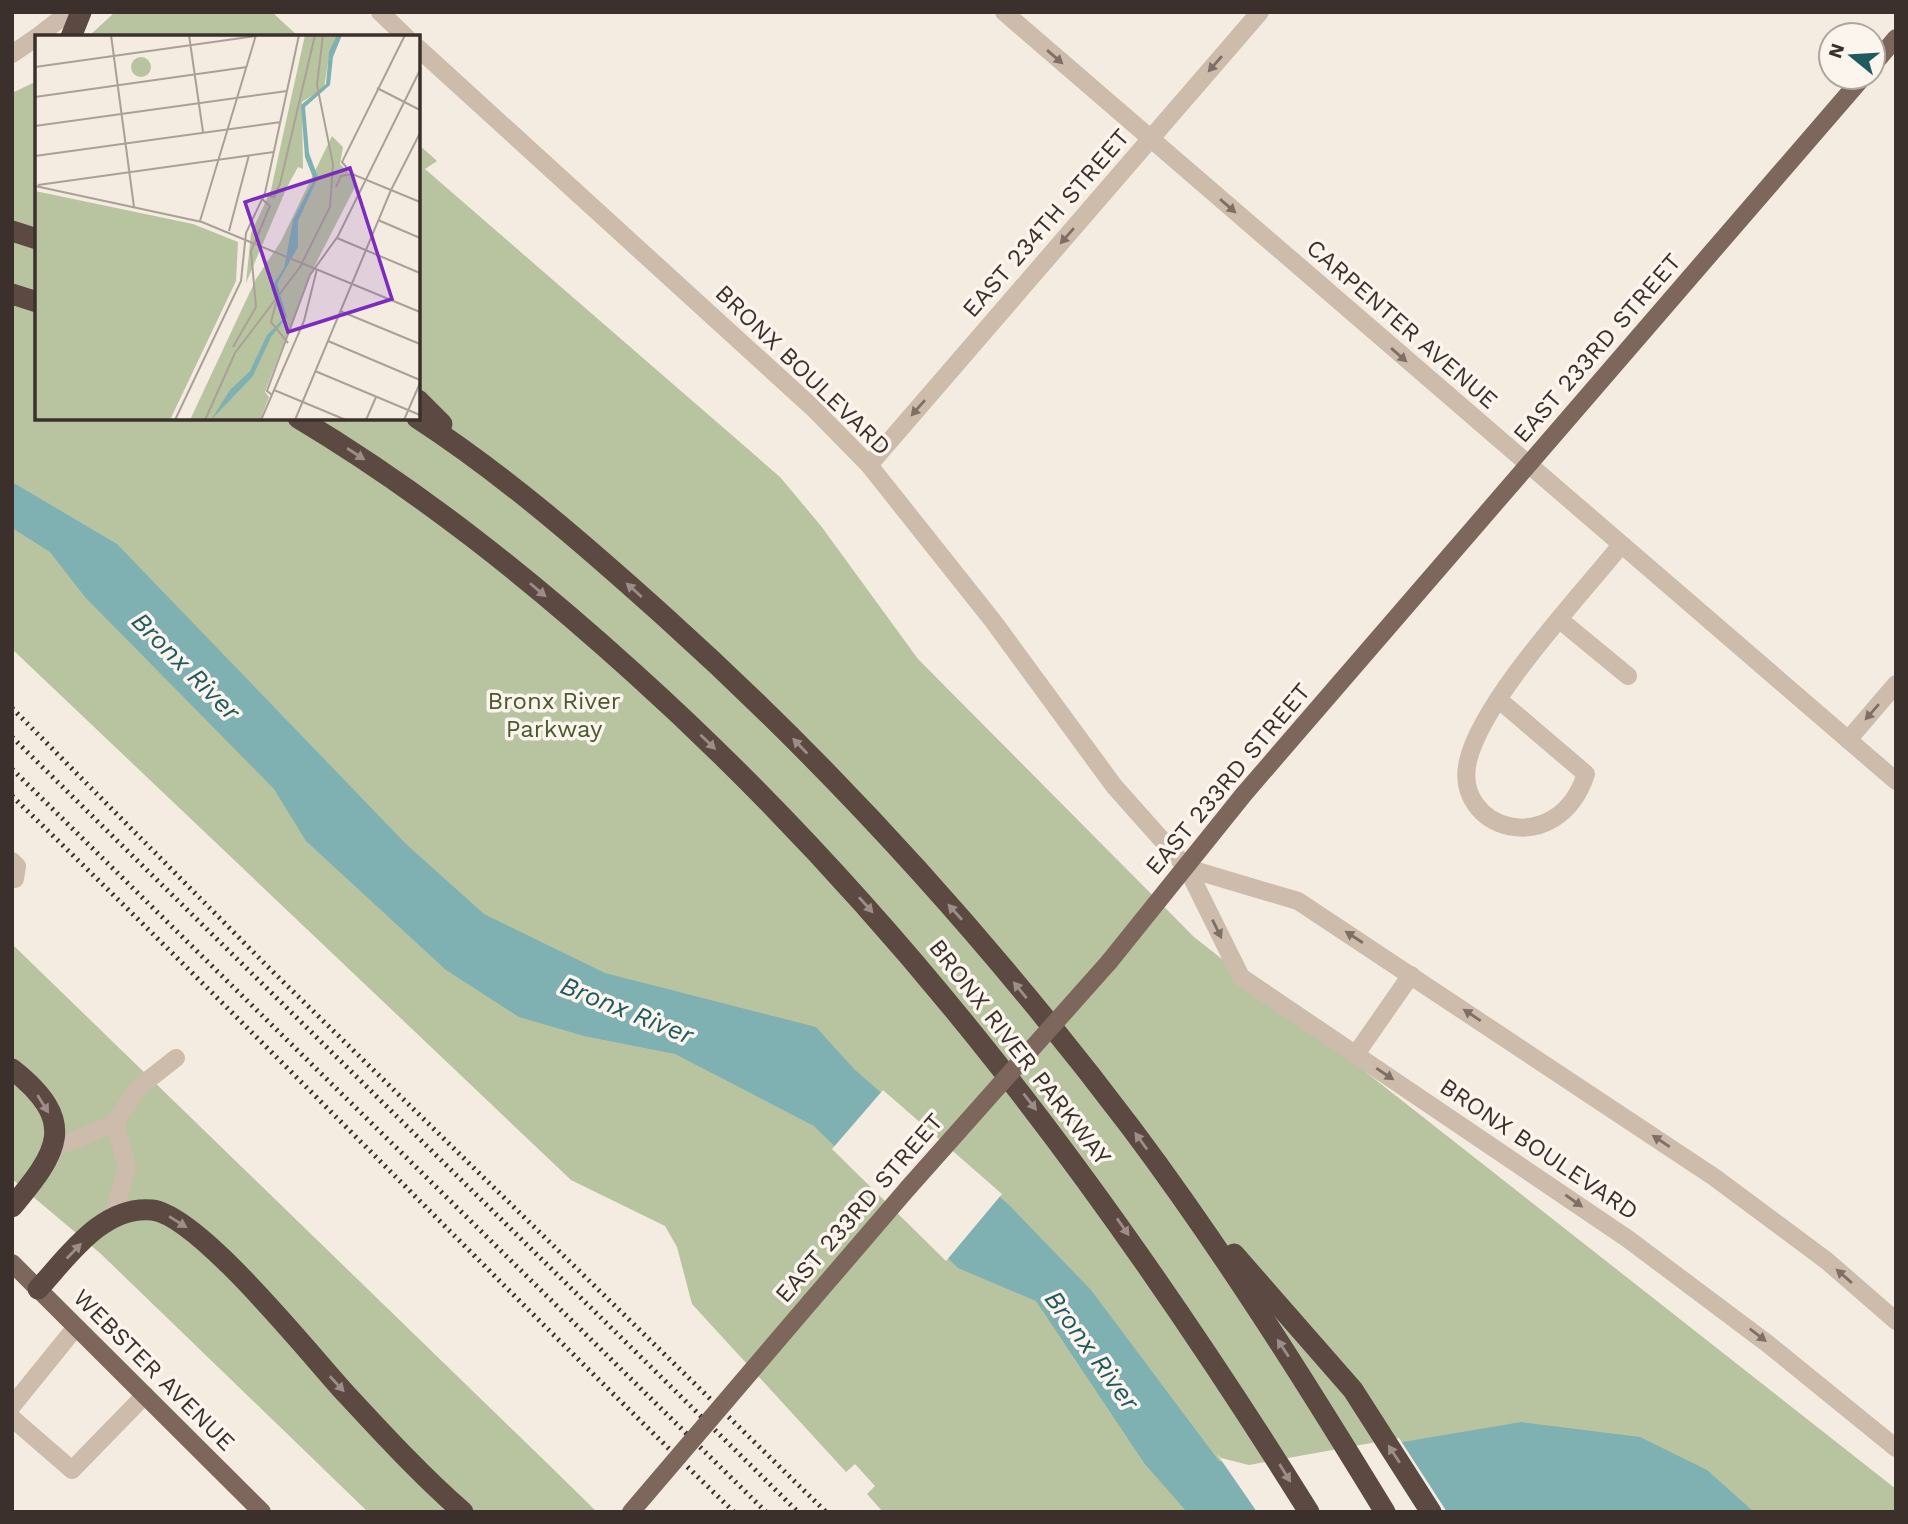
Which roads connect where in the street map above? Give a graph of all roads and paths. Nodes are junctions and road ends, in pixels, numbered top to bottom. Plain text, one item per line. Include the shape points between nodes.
1 (69, 12) edge
2 (81, 12) edge
3 (380, 12) edge
4 (1004, 12) edge
5 (1260, 12) edge
6 (40, 35) edge
7 (72, 35) edge
8 (404, 35) edge
9 (35, 38) edge
10 (420, 50) edge
11 (12, 54) edge
12 (1851, 91) edge
13 (1150, 139) junction
14 (12, 231) edge
15 (35, 238) edge
16 (12, 295) edge
17 (35, 301) edge
18 (420, 402) edge
19 (301, 420) edge
20 (420, 420) edge
21 (869, 465) junction
22 (1527, 466) junction
23 (486, 467) junction
24 (1620, 544) junction
25 (1560, 620) junction
26 (1628, 676) dead end
27 (1896, 684) edge
28 (1498, 699) junction
29 (1848, 740) junction
30 (1896, 781) edge
31 (1187, 867) junction
32 (1411, 975) junction
33 (1356, 1054) junction
34 (176, 1058) dead end
35 (12, 1069) edge
36 (115, 1123) junction
37 (53, 1149) junction
38 (1166, 1175) junction
39 (12, 1207) edge
40 (113, 1217) junction
41 (13, 1266) edge
42 (38, 1289) junction
43 (1896, 1321) edge
44 (76, 1326) junction
45 (145, 1395) junction
46 (12, 1406) edge
47 (12, 1418) edge
48 (1896, 1448) edge
49 (262, 1512) edge
50 (463, 1512) edge
51 (631, 1512) edge
52 (1309, 1512) edge
53 (1384, 1512) edge
54 (1431, 1512) edge

1 - 6 street
2 - 7 highway
3 - 8 street
4 -> 13 street, CARPENTER AVENUE
5 -> 13 street, EAST 234TH STREET
9 - 11 street
10 - 21 street, BRONX BOULEVARD via 813,408
12 - 22 main road, EAST 233RD STREET
13 -> 21 street, EAST 234TH STREET
13 -> 22 street, CARPENTER AVENUE
14 - 15 highway
16 - 17 highway
18 - 23 highway
19 -> 52 highway, BRONX RIVER PARKWAY via 400,482 506,562 654,691 794,828 928,975 1054,1133 1127,1234
20 - 23 highway, BRONX RIVER PARKWAY
21 - 31 street, BRONX BOULEVARD via 993,621 1114,786
22 - 24 street, CARPENTER AVENUE
22 - 31 main road, EAST 233RD STREET via 1244,794
38 -> 23 highway, BRONX RIVER PARKWAY via 999,964 827,774 666,618
24 - 25 street
24 - 29 street, CARPENTER AVENUE
25 - 26 street
25 - 28 street
27 -> 29 street
28 - 28 street via 1468,761 1467,786 1480,811 1497,824 1546,826 1580,794 1586,774
29 - 30 street, CARPENTER AVENUE
32 -> 31 street via 1298,901
31 -> 33 street, BRONX BOULEVARD via 1241,977
31 - 51 main road, EAST 233RD STREET, bridge
32 - 33 street
43 -> 32 street via 1742,1197
33 -> 48 street, BRONX BOULEVARD via 1679,1277
34 - 36 street via 139,1087
35 -> 37 highway via 49,1112 56,1138
36 - 37 street
36 - 40 street via 127,1167
37 - 39 highway via 45,1168
53 -> 38 highway, BRONX RIVER PARKWAY via 1320,1406
54 -> 38 highway via 1353,1390
42 -> 40 highway
40 -> 50 highway via 150,1210 174,1218 196,1235
41 - 42 main road, WEBSTER AVENUE
42 - 44 main road, WEBSTER AVENUE
44 - 45 main road, WEBSTER AVENUE
44 - 46 street
45 - 47 street via 72,1470
45 - 49 main road, WEBSTER AVENUE

